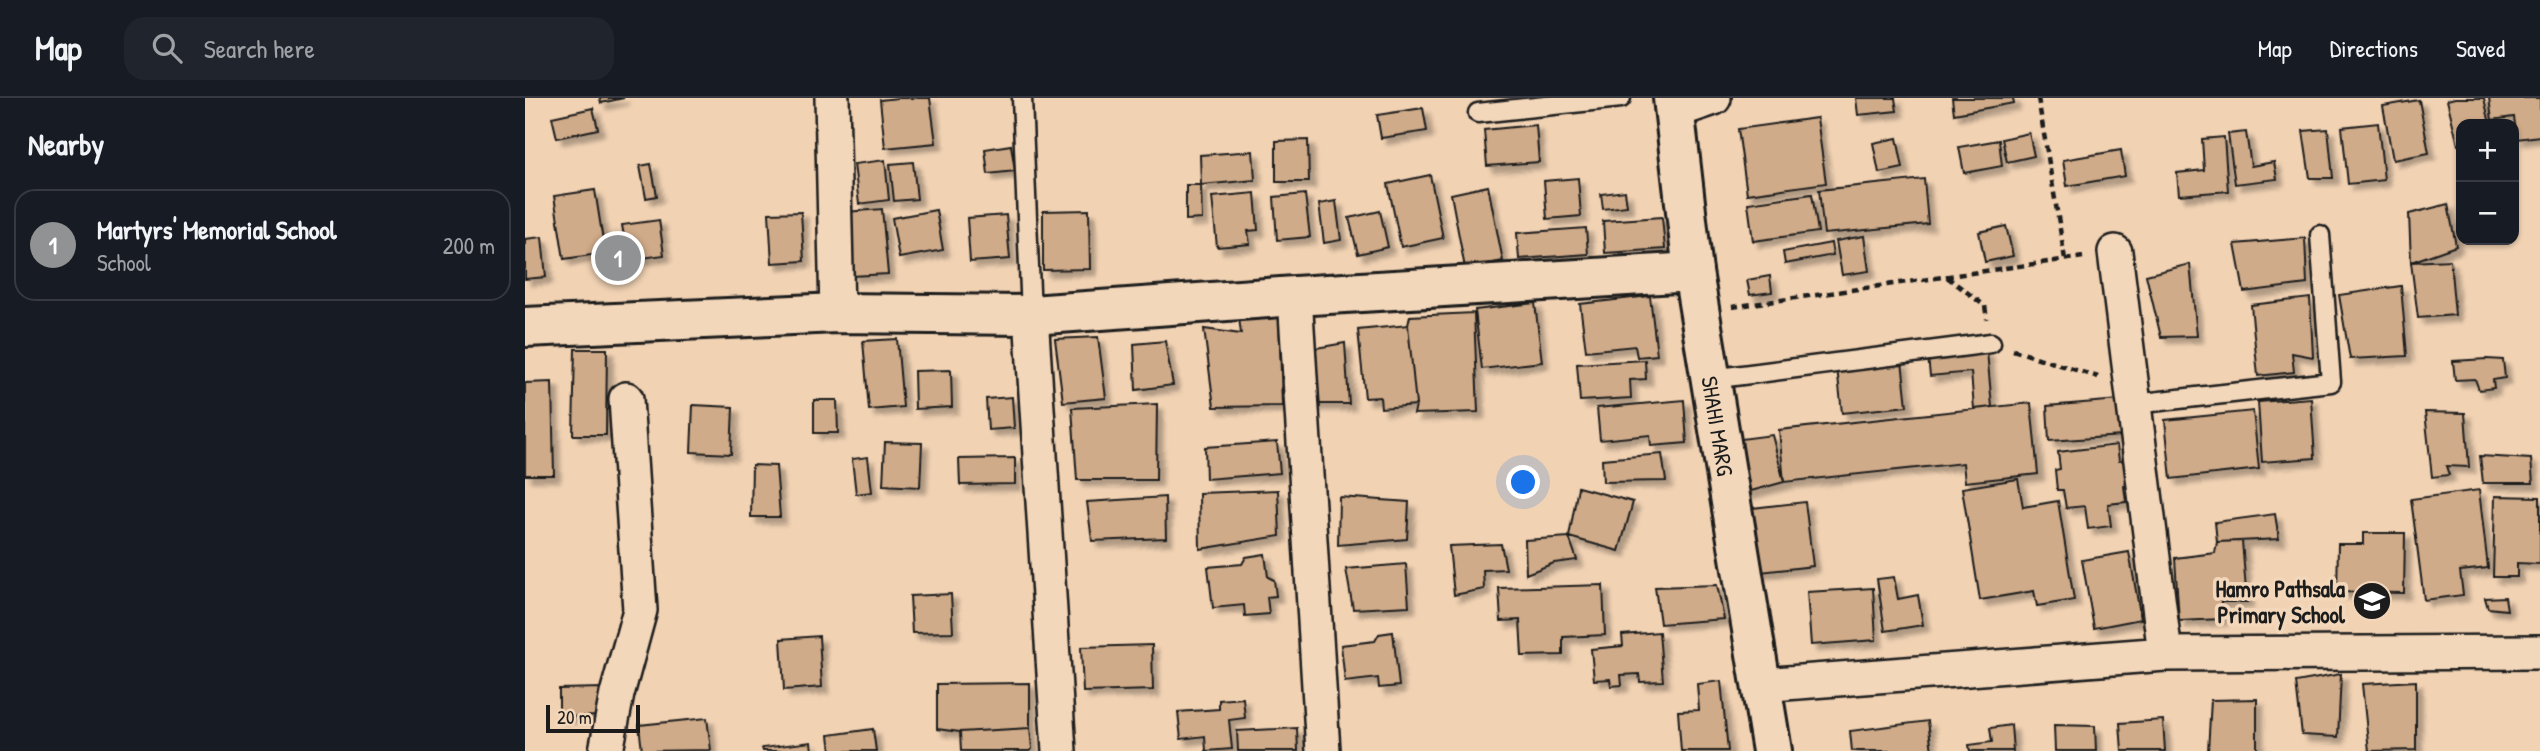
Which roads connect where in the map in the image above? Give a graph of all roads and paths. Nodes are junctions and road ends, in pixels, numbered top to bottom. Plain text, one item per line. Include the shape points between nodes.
1 (832, 98) edge
2 (1022, 98) edge
3 (1622, 98) edge
4 (1714, 98) edge
5 (2038, 98) edge
6 (1675, 104) edge
7 (1478, 113) dead end
8 (2320, 235) dead end
9 (2115, 252) joint
10 (2065, 260) junction
11 (1693, 272) junction
12 (1947, 276) junction
13 (1295, 296) junction
14 (1700, 312) junction
15 (837, 313) junction
16 (1031, 315) junction
17 (525, 327) edge
18 (1991, 344) junction
19 (1711, 379) junction
20 (2133, 396) junction
21 (626, 399) dead end
22 (2540, 652) edge
23 (2165, 654) junction
24 (1761, 685) junction
25 (606, 751) edge
26 (1059, 751) edge
27 (1323, 751) edge
28 (1772, 751) edge

1 - 15 street
2 - 16 lane
3 - 7 lane
4 - 6 street
5 - 10 path
6 - 11 street, SHAHI MARG
8 - 20 lane via 2331,382
9 - 10 path
9 - 20 street
10 - 12 path
11 - 13 street
11 - 14 street, SHAHI MARG
12 - 14 path
12 - 18 path via 1985,306
13 - 16 street
13 - 27 street
14 - 19 street, SHAHI MARG
15 - 16 street
15 - 17 street
16 - 26 street
18 - 19 lane
18 - 20 path
19 - 24 street, SHAHI MARG
20 - 23 street
21 - 25 street via 640,610
22 - 23 street
23 - 24 street
24 - 28 street, SHAHI MARG

